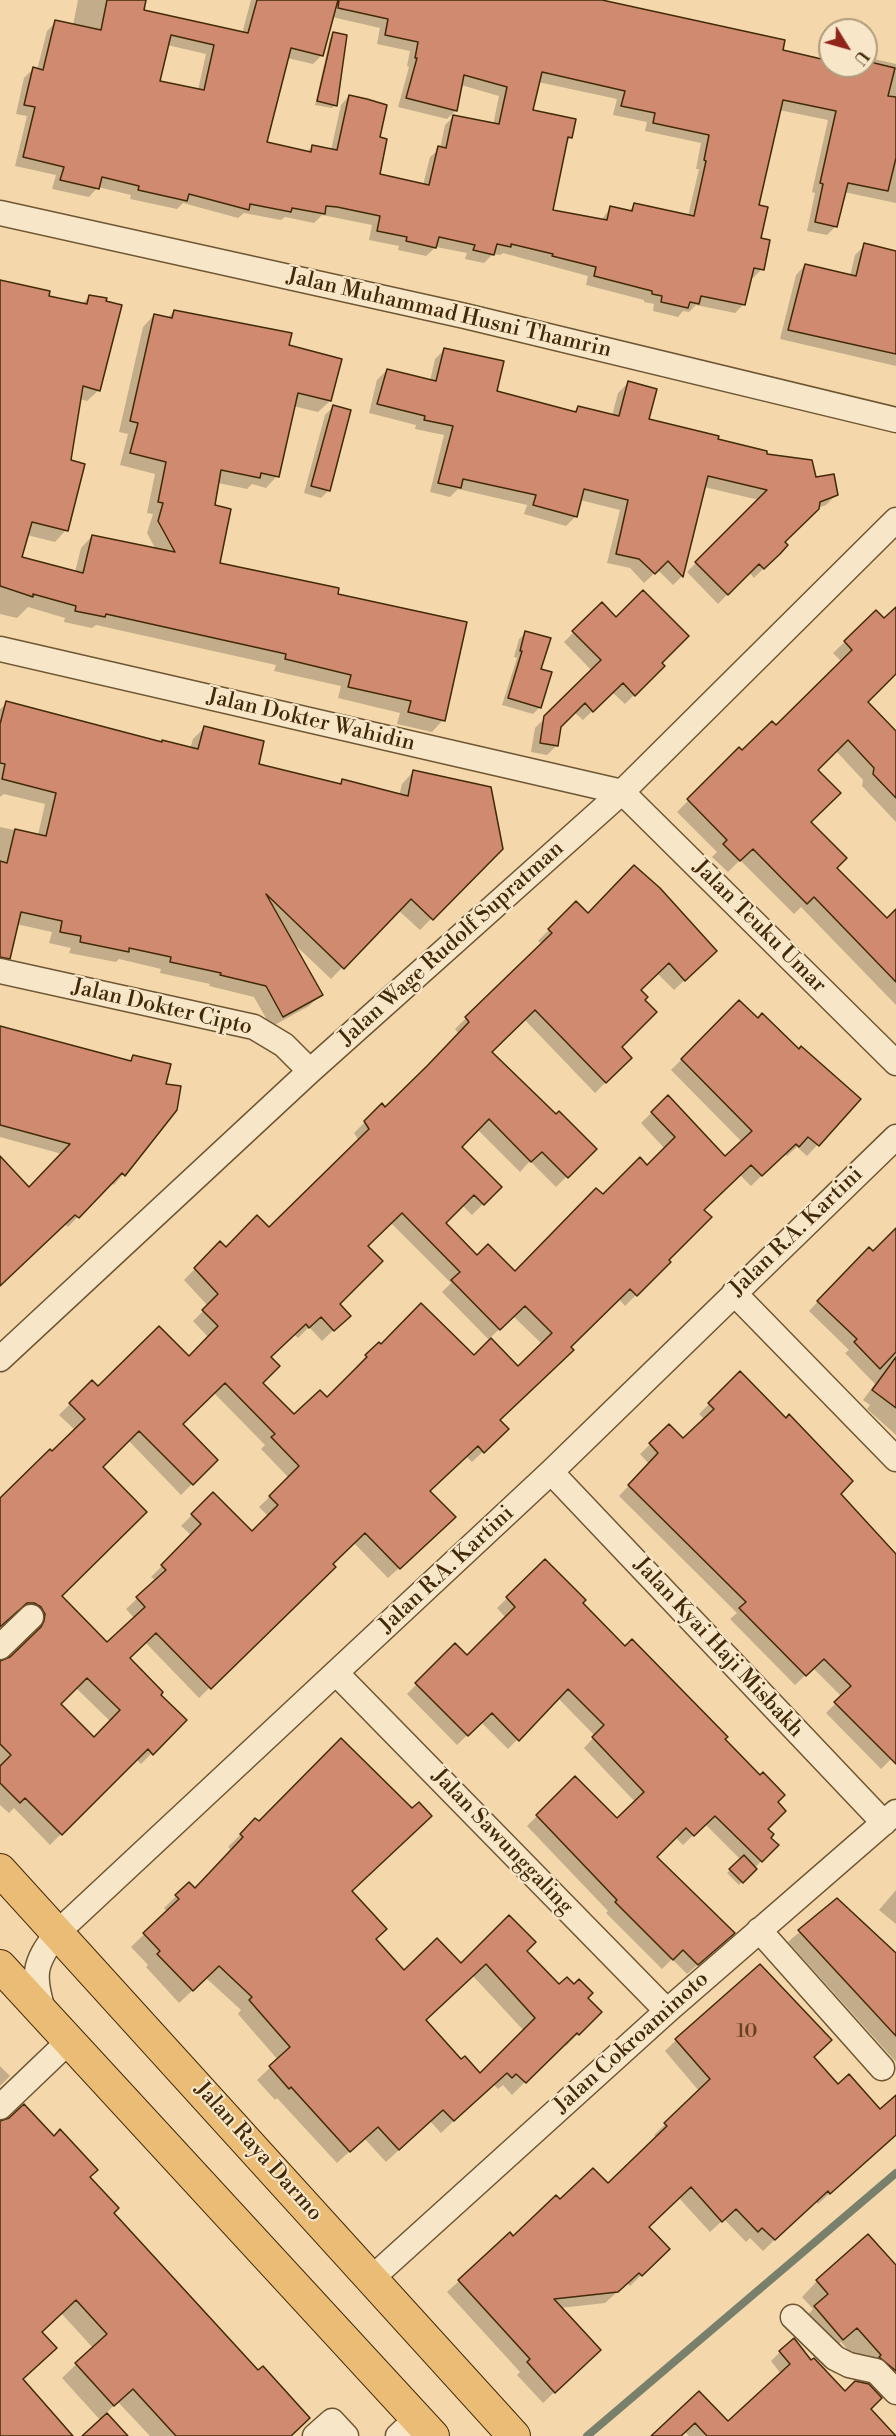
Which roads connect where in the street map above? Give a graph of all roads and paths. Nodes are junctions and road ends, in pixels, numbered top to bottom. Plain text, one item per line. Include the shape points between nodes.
1 (0, 213) edge
2 (896, 420) edge
3 (896, 520) edge
4 (0, 649) edge
5 (622, 792) junction
6 (0, 971) edge
7 (896, 1063) edge
8 (310, 1071) junction
9 (896, 1137) edge
10 (734, 1293) junction
11 (0, 1359) edge
12 (896, 1459) edge
13 (551, 1472) junction
14 (31, 1617) dead end
15 (0, 1647) edge
16 (337, 1674) junction
17 (890, 1818) edge
18 (0, 1870) edge
19 (759, 1930) junction
20 (58, 1932) junction
21 (0, 1966) edge
22 (668, 2011) junction
23 (44, 2016) junction
24 (68, 2042) junction
25 (882, 2068) dead end
26 (0, 2108) edge
27 (372, 2278) junction
28 (793, 2317) dead end
29 (896, 2392) edge
30 (416, 2430) edge
31 (315, 2436) edge
32 (346, 2436) edge
33 (513, 2436) edge

1 - 2 street, Jalan Muhammad Husni Thamrin via 465,316
3 - 5 street, Jalan Wage Rudolf Supratman
4 - 5 street, Jalan Dokter Wahidin
5 - 7 street, Jalan Teuku Umar
5 - 8 street, Jalan Wage Rudolf Supratman
6 - 8 street, Jalan Dokter Cipto via 254,1027 284,1045
8 - 11 street, Jalan Wage Rudolf Supratman
9 - 10 street, Jalan R.A. Kartini
10 - 12 street
10 - 13 street, Jalan R.A. Kartini
13 - 16 street, Jalan R.A. Kartini
13 - 17 street, Jalan Kyai Haji Misbakh
14 - 15 street
16 - 20 street, Jalan R.A. Kartini
16 - 22 street, Jalan Sawunggaling
17 - 19 street, Jalan Cokroaminoto
18 - 20 main road, Jalan Raya Darmo
19 - 22 street, Jalan Cokroaminoto
19 - 25 street
20 - 23 street, Jalan R.A. Kartini via 37,1964 36,1988
20 - 27 main road, Jalan Raya Darmo
21 - 23 main road
22 - 27 street, Jalan Cokroaminoto
23 - 24 main road
24 - 26 street
24 - 30 main road
27 - 33 main road, Jalan Raya Darmo
28 - 29 street via 836,2358 876,2371
31 - 32 street via 332,2421

